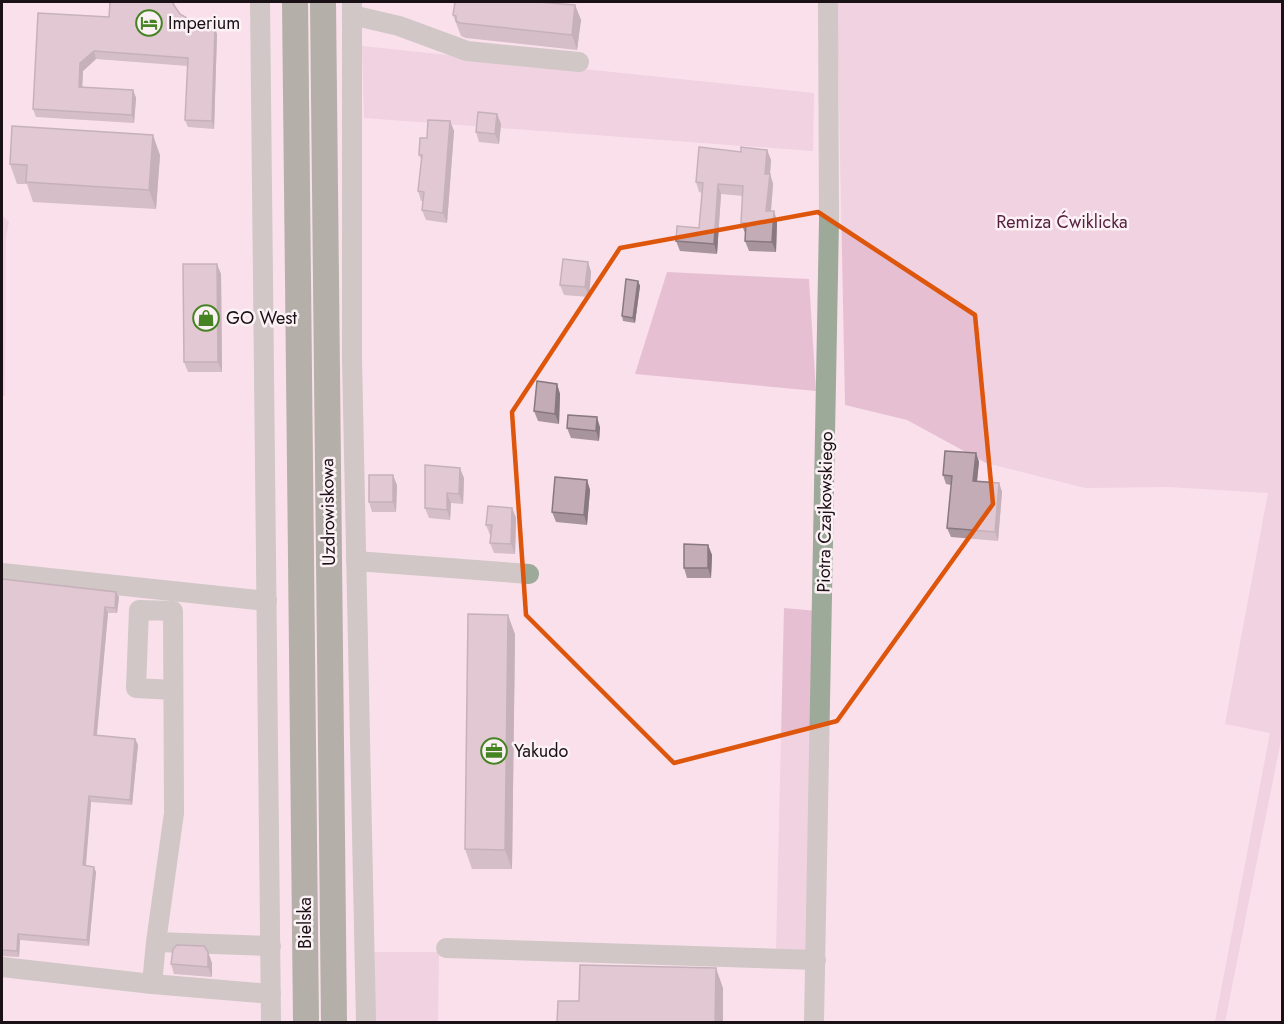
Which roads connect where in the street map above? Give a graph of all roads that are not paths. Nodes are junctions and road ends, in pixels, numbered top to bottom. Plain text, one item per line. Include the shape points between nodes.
1 (260, 2) edge
2 (295, 2) edge
3 (323, 2) edge
4 (828, 2) edge
5 (352, 8) edge
6 (579, 62) dead end
7 (356, 561) junction
8 (2, 573) edge
9 (530, 574) dead end
10 (267, 601) junction
11 (173, 690) dead end
12 (305, 875) joint
13 (156, 942) junction
14 (271, 946) junction
15 (446, 948) dead end
16 (816, 960) junction
17 (2, 967) edge
18 (152, 984) junction
19 (271, 994) junction
20 (272, 1023) edge
21 (306, 1023) edge
22 (334, 1023) edge
23 (366, 1023) edge
24 (814, 1023) edge

1 - 10 street
2 - 12 main road, Uzdrowiskowa
3 - 22 main road, Uzdrowiskowa
4 - 16 street, Piotra Czajkowskiego via 829,221
5 - 6 street via 467,51
5 - 7 street
7 - 9 street
7 - 23 street
8 - 10 street
10 - 14 street
11 - 13 street via 174,813
12 - 21 main road, Bielska
13 - 14 street
13 - 18 street
14 - 19 street
15 - 16 street
16 - 24 street, Piotra Czajkowskiego
17 - 18 street
18 - 19 street
19 - 20 street

